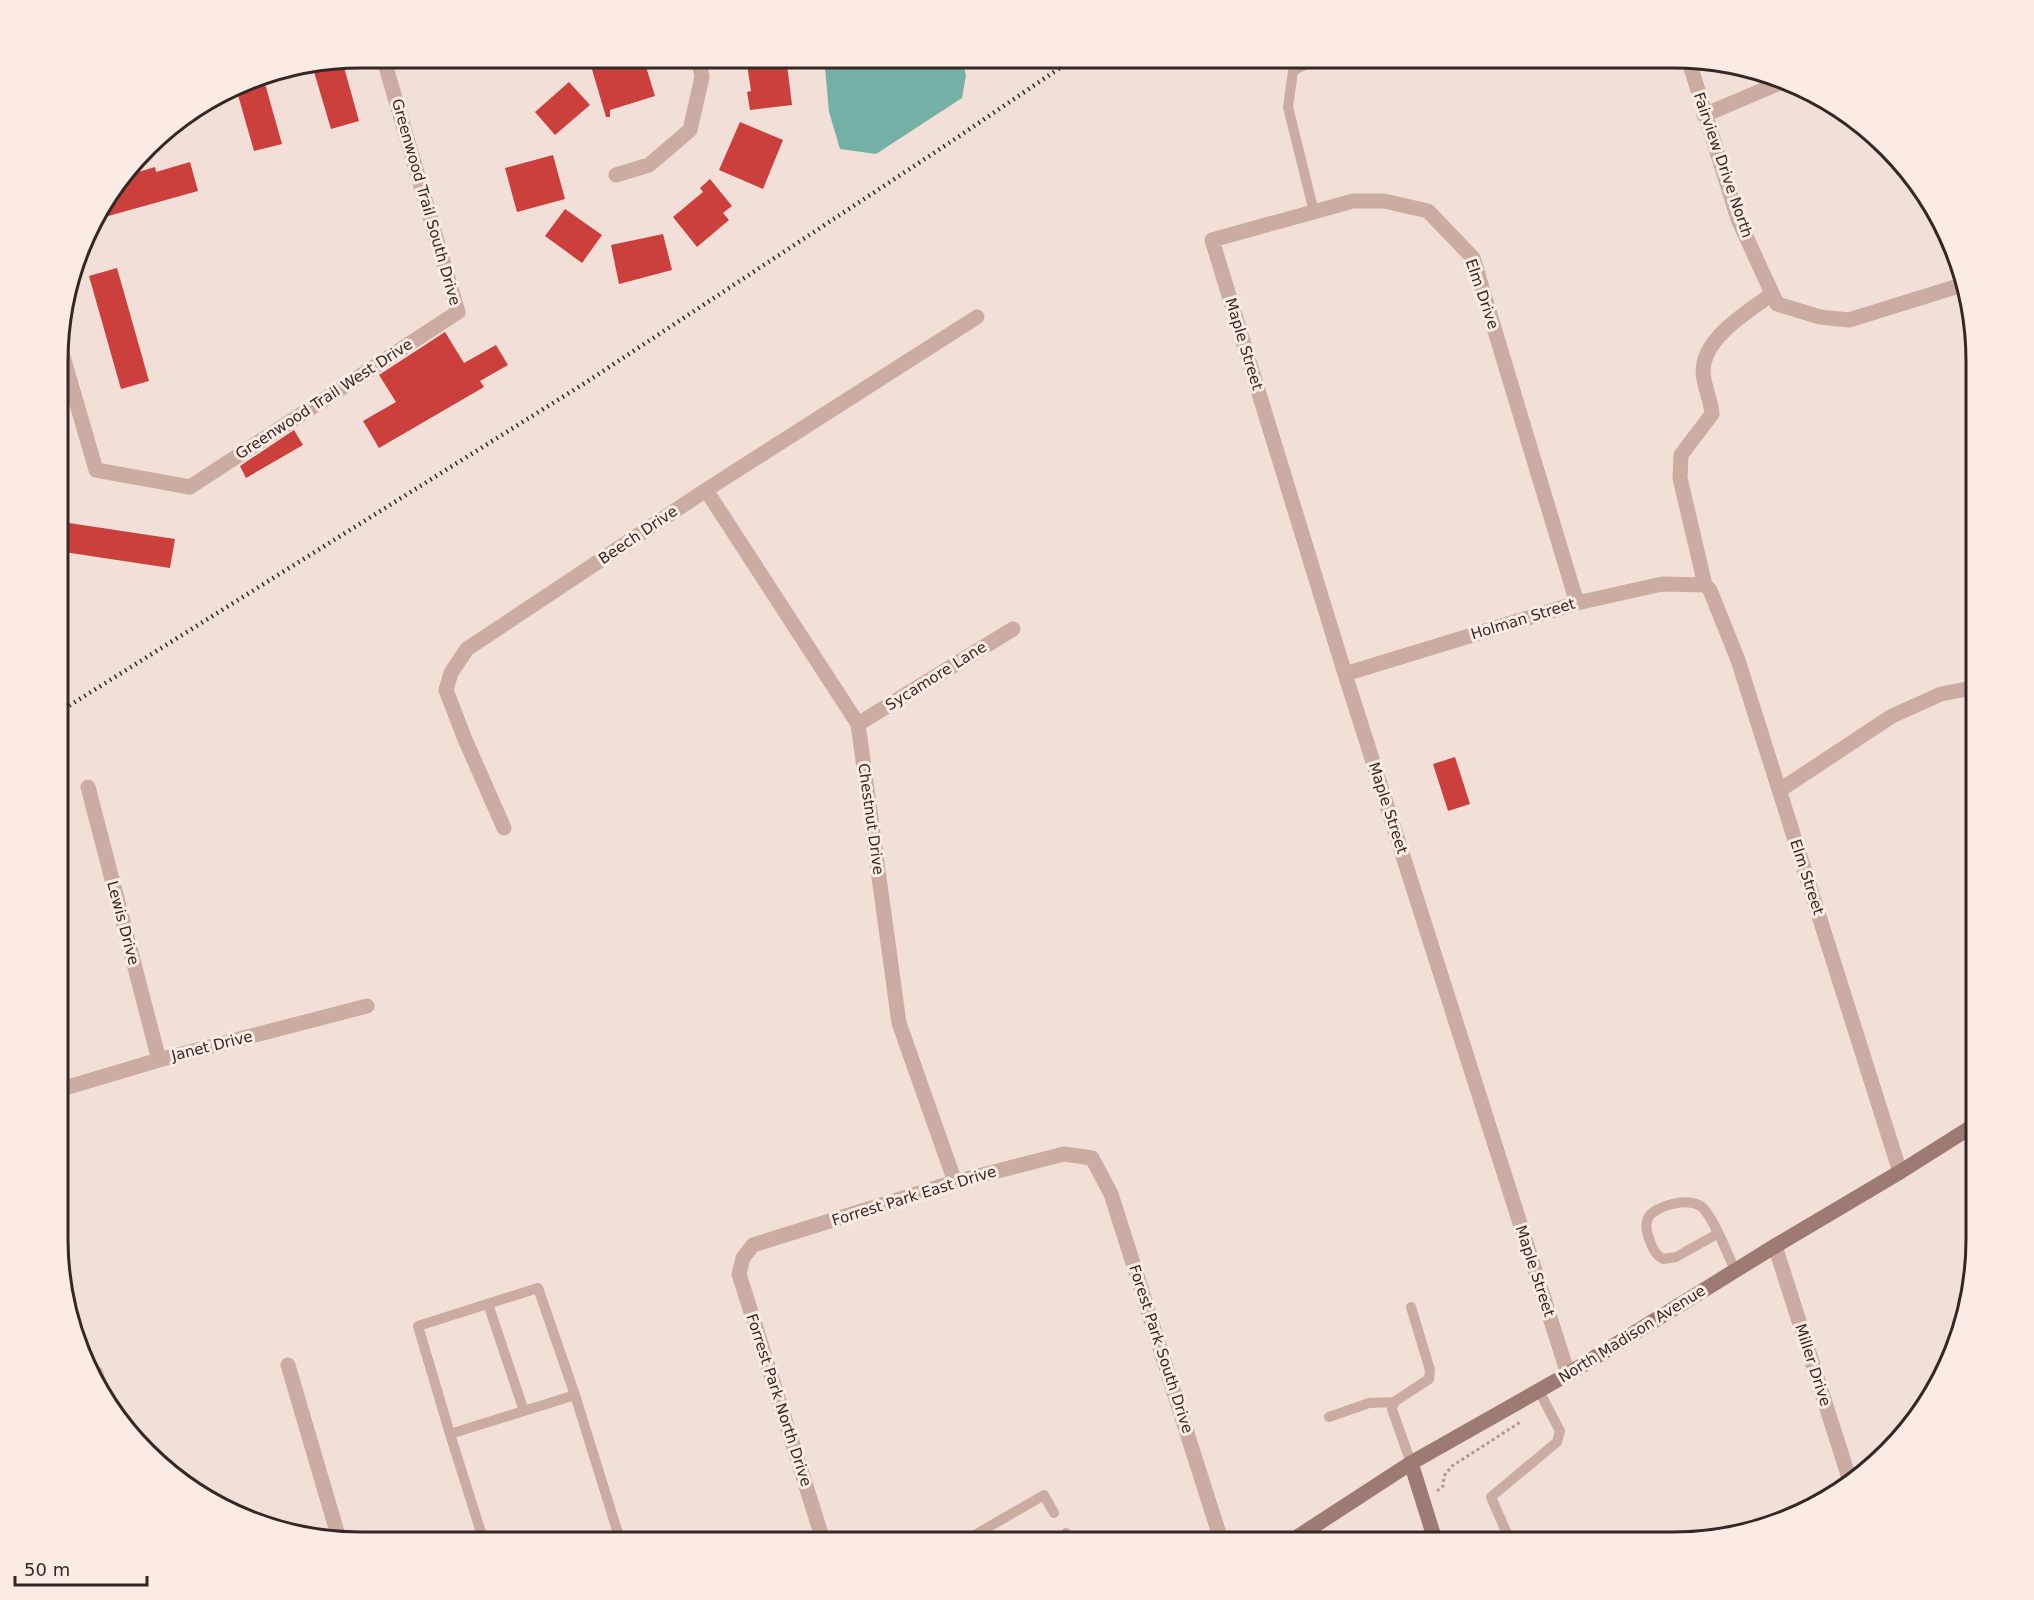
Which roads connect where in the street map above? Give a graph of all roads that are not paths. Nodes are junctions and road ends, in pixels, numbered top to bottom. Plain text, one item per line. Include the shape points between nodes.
1 (386, 68) edge
2 (700, 68) edge
3 (1298, 68) edge
4 (1691, 68) edge
5 (1774, 85) edge
6 (1704, 115) junction
7 (616, 176) dead end
8 (1314, 212) junction
9 (1212, 240) joint
10 (1957, 286) edge
11 (1775, 299) junction
12 (458, 312) joint
13 (977, 317) dead end
14 (68, 374) edge
15 (706, 490) junction
16 (1705, 585) junction
17 (1577, 603) junction
18 (1013, 629) dead end
19 (1345, 674) junction
20 (1966, 689) edge
21 (858, 724) junction
22 (88, 787) dead end
23 (1780, 790) junction
24 (504, 828) dead end
25 (367, 1006) dead end
26 (159, 1060) junction
27 (68, 1087) edge
28 (1966, 1130) edge
29 (1092, 1158) joint
30 (1900, 1172) junction
31 (955, 1182) junction
32 (1717, 1234) junction
33 (1775, 1246) junction
34 (743, 1258) joint
35 (1735, 1270) junction
36 (488, 1304) junction
37 (1411, 1307) dead end
38 (288, 1365) dead end
39 (1568, 1374) junction
40 (1539, 1391) junction
41 (575, 1395) junction
42 (1394, 1402) junction
43 (524, 1411) junction
44 (1329, 1417) dead end
45 (450, 1434) junction
46 (1411, 1463) junction
47 (1848, 1475) edge
48 (1054, 1513) dead end
49 (982, 1530) joint
50 (337, 1532) edge
51 (481, 1532) edge
52 (618, 1532) edge
53 (821, 1532) edge
54 (979, 1532) edge
55 (1219, 1532) edge
56 (1305, 1532) edge
57 (1433, 1532) edge
58 (1506, 1532) edge

1 - 12 street, Greenwood Trail South Drive
2 - 7 street via 702,77 690,130 649,165
3 - 8 lane via 1293,71 1288,107
4 - 6 street, Fairview Drive North
5 - 6 street
6 - 11 street, Fairview Drive North via 1738,219
8 - 9 street, Elm Drive
8 - 17 street, Elm Drive via 1353,201 1384,201 1428,211 1473,258
9 - 19 street, Maple Street
10 - 11 street via 1850,320 1820,317
11 - 16 street, Elm Street via 1733,323 1715,341 1704,363 1712,414 1681,455 1680,478
12 - 14 street, Greenwood Trail West Drive via 190,487 96,470
13 - 15 street, Beech Drive
15 - 21 street, Chestnut Drive
15 - 24 street, Beech Drive via 466,649 451,672 446,690
16 - 17 street, Holman Street via 1662,584
16 - 23 street, Elm Street via 1738,660
17 - 19 street, Holman Street
18 - 21 street, Sycamore Lane
19 - 39 street, Maple Street
20 - 23 street via 1941,694 1892,716
21 - 31 street, Chestnut Drive via 899,1023
22 - 26 street, Lewis Drive
23 - 30 street, Elm Street
25 - 26 street, Janet Drive
26 - 27 street, Janet Drive
28 - 30 main road, North Madison Avenue
29 - 31 street, Forrest Park East Drive via 1064,1154
29 - 55 street, Forest Park South Drive via 1111,1194
30 - 33 main road, North Madison Avenue
31 - 34 street, Forrest Park East Drive via 753,1245
32 - 32 lane via 1702,1206 1694,1202 1660,1208 1649,1216 1646,1226 1649,1240 1662,1259 1676,1257
32 - 35 lane
33 - 35 main road, North Madison Avenue
33 - 47 street, Miller Drive
34 - 53 street, Forrest Park North Drive via 739,1274
35 - 39 main road, North Madison Avenue
36 - 41 lane via 538,1288
36 - 43 lane
36 - 45 lane via 418,1326
37 - 42 lane via 1430,1370 1429,1379
38 - 50 street
39 - 40 main road, North Madison Avenue
40 - 46 main road, North Madison Avenue
40 - 58 lane via 1560,1431 1557,1442 1491,1497
41 - 43 lane
41 - 52 lane
42 - 44 lane via 1369,1403
42 - 46 lane via 1392,1409
43 - 45 lane
45 - 51 lane
46 - 56 main road, North Madison Avenue
46 - 57 main road
48 - 49 lane via 1044,1495
49 - 54 lane

